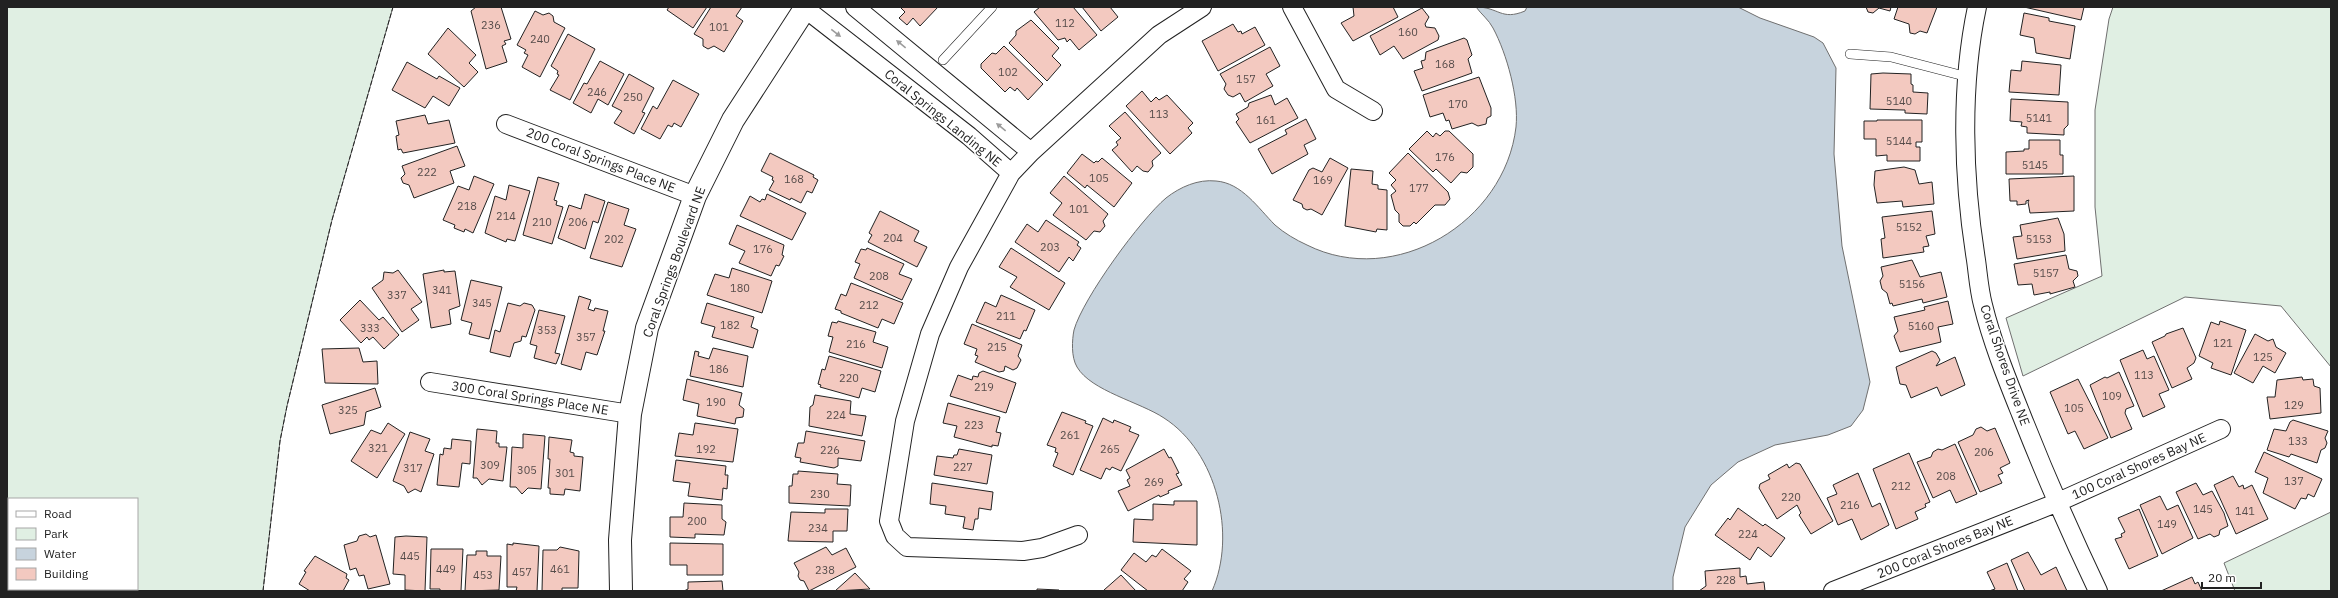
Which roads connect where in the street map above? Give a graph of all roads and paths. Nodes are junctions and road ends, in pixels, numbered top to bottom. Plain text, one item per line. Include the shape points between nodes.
1 (855, 7) edge
2 (992, 7) edge
3 (1202, 7) edge
4 (1292, 7) edge
5 (1977, 7) edge
6 (805, 8) edge
7 (1850, 54) dead end
8 (943, 60) dead end
9 (1968, 77) junction
10 (1373, 111) dead end
11 (506, 124) dead end
12 (1031, 152) junction
13 (1011, 173) junction
14 (695, 196) junction
15 (430, 382) dead end
16 (630, 414) junction
17 (2222, 429) dead end
18 (2056, 503) junction
19 (1078, 535) dead end
20 (621, 591) edge
21 (1833, 591) edge
22 (2098, 591) edge

12 -> 1 street
2 - 8 lane
3 - 12 street, Coral Springs Landing NE via 1159,35
4 - 10 street via 1336,89
5 - 9 street, Coral Shores Drive NE via 1972,30
6 -> 13 street, Coral Springs Landing NE via 969,136
6 - 14 street, Coral Springs Boulevard NE via 733,120
7 - 9 lane via 1891,57
9 - 18 street, Coral Shores Drive NE via 1966,162 1972,237 1983,305 2006,374
11 - 14 street, 200 Coral Springs Place NE
12 - 13 street, Coral Springs Landing NE
13 - 19 street via 959,267 930,334 906,421 889,520 895,536 907,547 1023,550 1042,548
14 - 16 street, Coral Springs Boulevard NE via 647,328
15 - 16 street, 300 Coral Springs Place NE
16 - 20 street, Coral Springs Boulevard NE via 620,540
17 - 18 street, 100 Coral Shores Bay NE
18 - 21 street, 200 Coral Shores Bay NE
18 - 22 street, Coral Shores Drive NE

